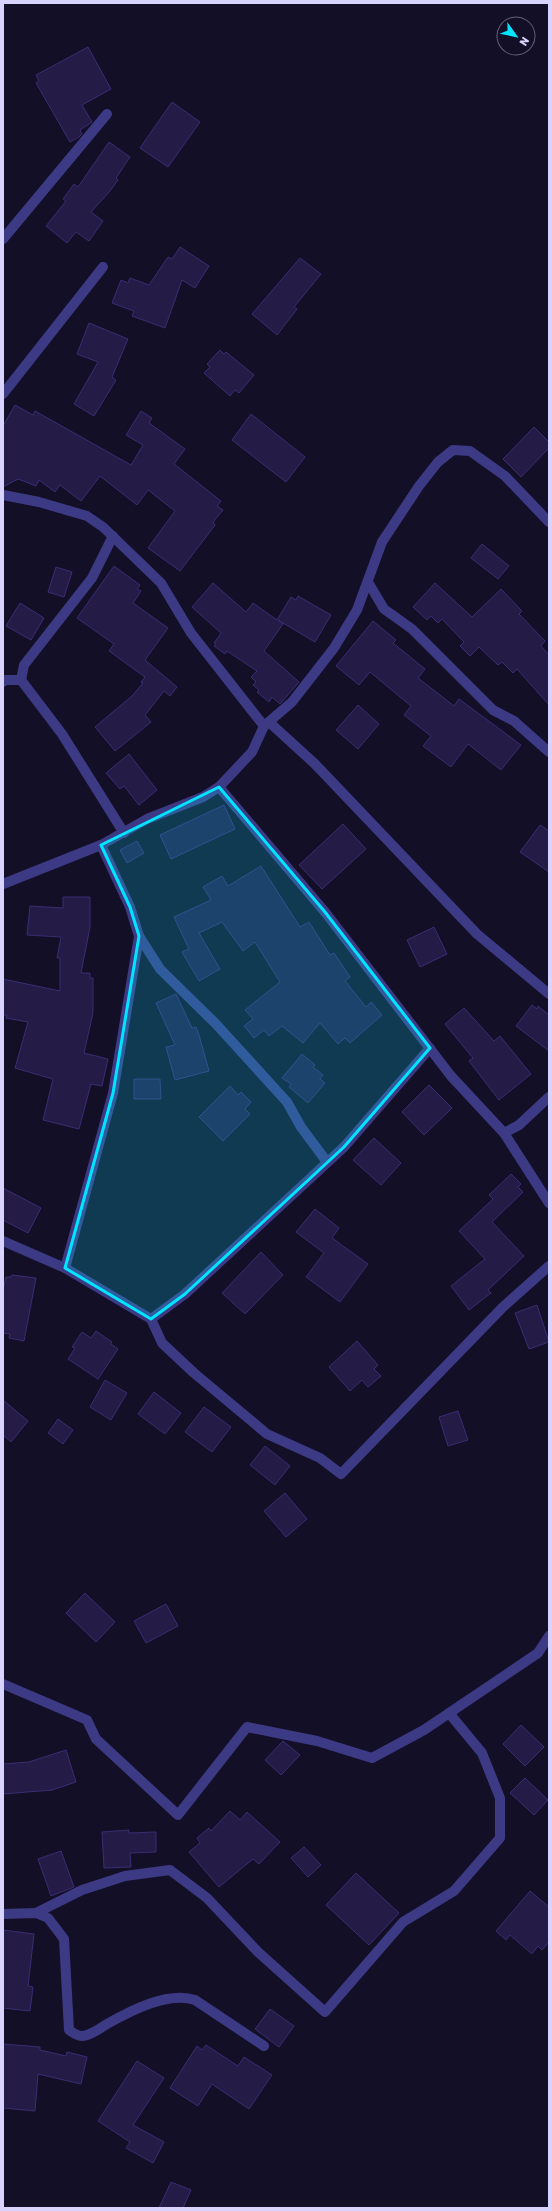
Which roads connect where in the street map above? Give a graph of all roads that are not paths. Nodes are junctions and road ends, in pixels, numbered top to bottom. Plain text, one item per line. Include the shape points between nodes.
1 (107, 114) dead end
2 (3, 240) edge
3 (102, 267) dead end
4 (3, 394) edge
5 (3, 495) edge
6 (549, 522) edge
7 (113, 536) junction
8 (368, 582) junction
9 (21, 680) junction
10 (3, 682) edge
11 (266, 724) junction
12 (549, 752) edge
13 (219, 787) junction
14 (124, 832) junction
15 (101, 845) junction
16 (3, 884) edge
17 (139, 936) junction
18 (549, 994) edge
19 (430, 1048) junction
20 (549, 1097) edge
21 (504, 1133) junction
22 (327, 1162) junction
23 (549, 1203) edge
24 (3, 1241) edge
25 (549, 1266) edge
26 (65, 1268) junction
27 (151, 1319) junction
28 (549, 1636) edge
29 (3, 1684) edge
30 (449, 1713) junction
31 (3, 1914) edge
32 (36, 1914) junction
33 (264, 2046) dead end

1 - 2 street
3 - 4 street
5 - 7 street via 87,516
6 - 8 street via 505,476 470,450 453,450 438,462 419,486 382,542
7 - 9 street via 92,578 24,665
7 - 11 street via 161,583 191,633
8 - 11 street via 357,610 334,648 292,702
8 - 12 street via 384,609 412,629 493,710 514,721
9 - 10 street
9 - 14 street via 62,734
11 - 13 street via 252,752
11 - 18 street via 314,764 477,934
13 - 14 street via 203,797 147,819
13 - 19 street via 325,912
14 - 15 street
15 - 16 street
15 - 17 street via 130,907
17 - 22 street via 160,969 216,1024 287,1102 301,1127
17 - 26 street via 113,1093
19 - 21 street via 451,1076
19 - 22 street via 344,1147
20 - 21 street via 519,1124
21 - 23 street
22 - 27 street via 185,1294
24 - 26 street
25 - 27 street via 503,1307 341,1474 320,1458 267,1434 162,1343
26 - 27 street
28 - 30 street via 538,1653
29 - 30 street via 87,1720 96,1739 178,1815 247,1727 317,1742 372,1758 424,1730
30 - 32 street via 482,1753 500,1798 500,1838 454,1892 403,1922 325,2012 258,1952 207,1898 170,1870 124,1876 82,1890
31 - 32 street
32 - 33 street via 48,1918 64,1939 68,2030 76,2035 84,2036 125,2013 171,1997 186,1997 195,2000

